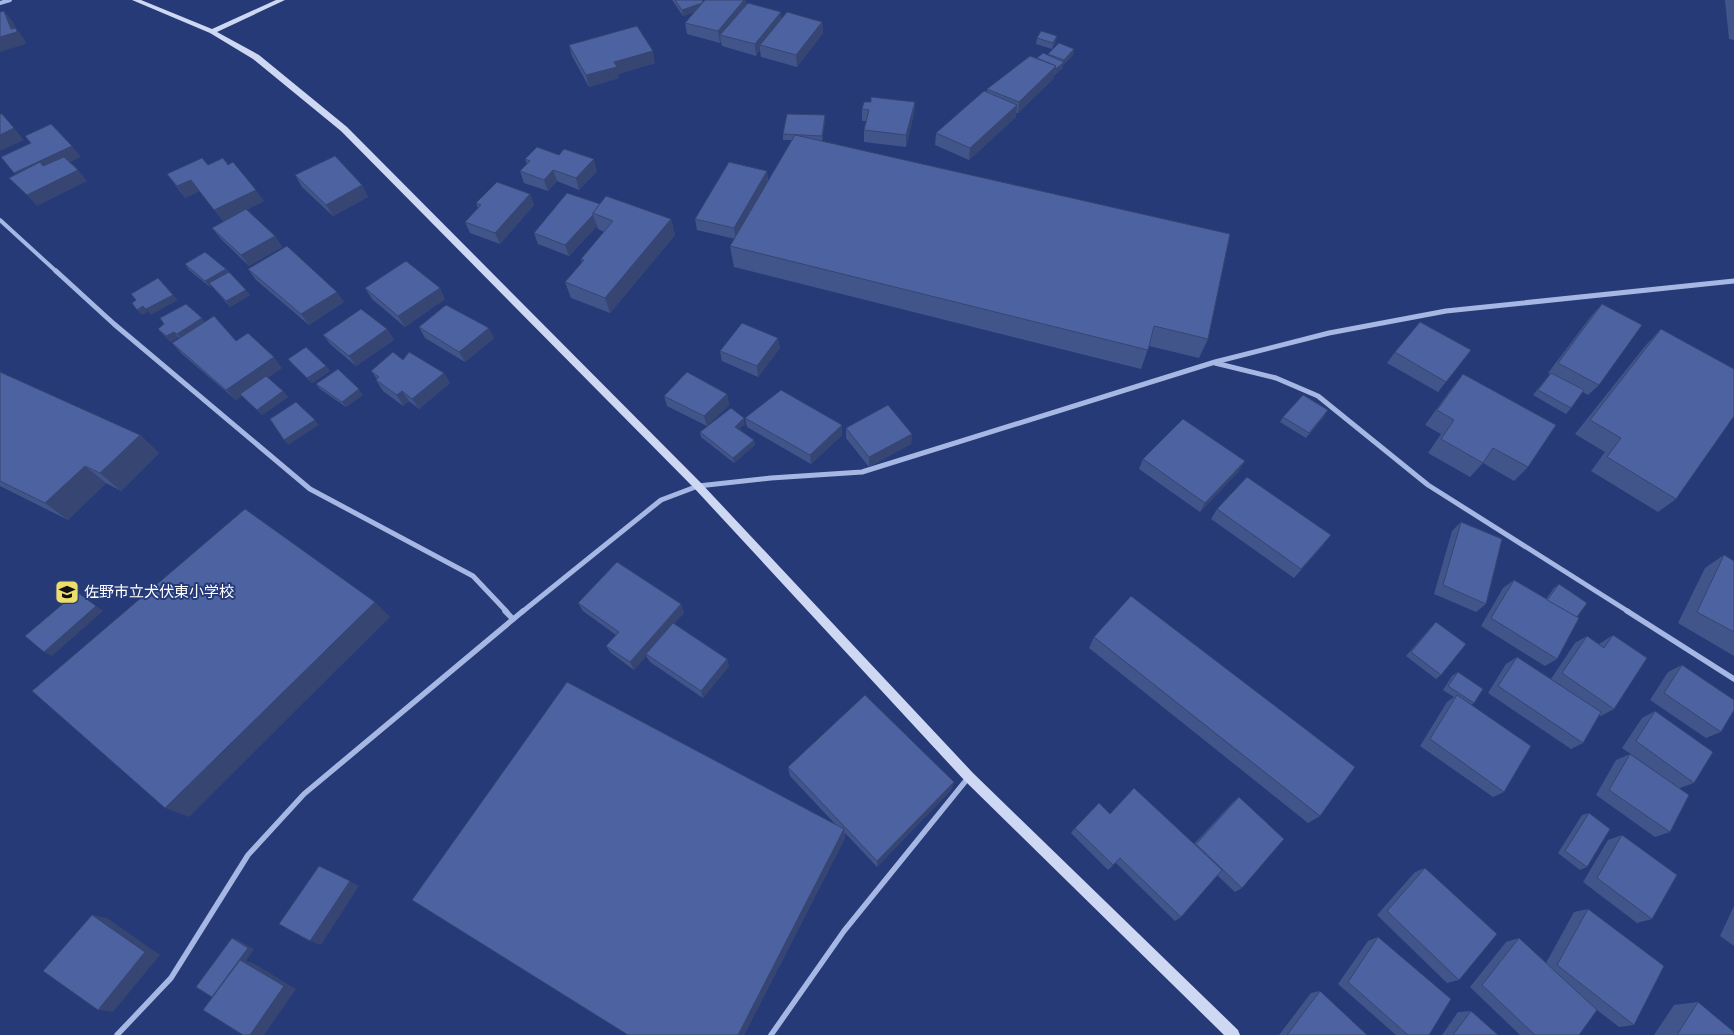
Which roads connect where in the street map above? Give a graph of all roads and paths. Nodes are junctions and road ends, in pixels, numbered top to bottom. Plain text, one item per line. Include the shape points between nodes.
1 (10, 0) edge
2 (135, 0) edge
3 (282, 0) edge
4 (0, 4) edge
5 (212, 32) junction
6 (0, 220) edge
7 (1734, 281) edge
8 (1215, 362) junction
9 (698, 486) junction
10 (513, 619) junction
11 (1734, 679) edge
12 (969, 777) junction
13 (117, 1035) edge
14 (771, 1035) edge
15 (1233, 1035) edge

1 - 4 street
2 - 5 street
3 - 5 street
5 - 9 street via 256,57 344,129
6 - 10 street via 114,324 310,489 473,576
7 - 8 street via 1446,311 1329,333
8 - 9 street via 862,472
8 - 11 street via 1276,378 1318,396 1428,485
9 - 10 street via 661,500
9 - 12 street
10 - 13 street via 304,794 248,856 171,978
12 - 14 street via 844,931
12 - 15 street

